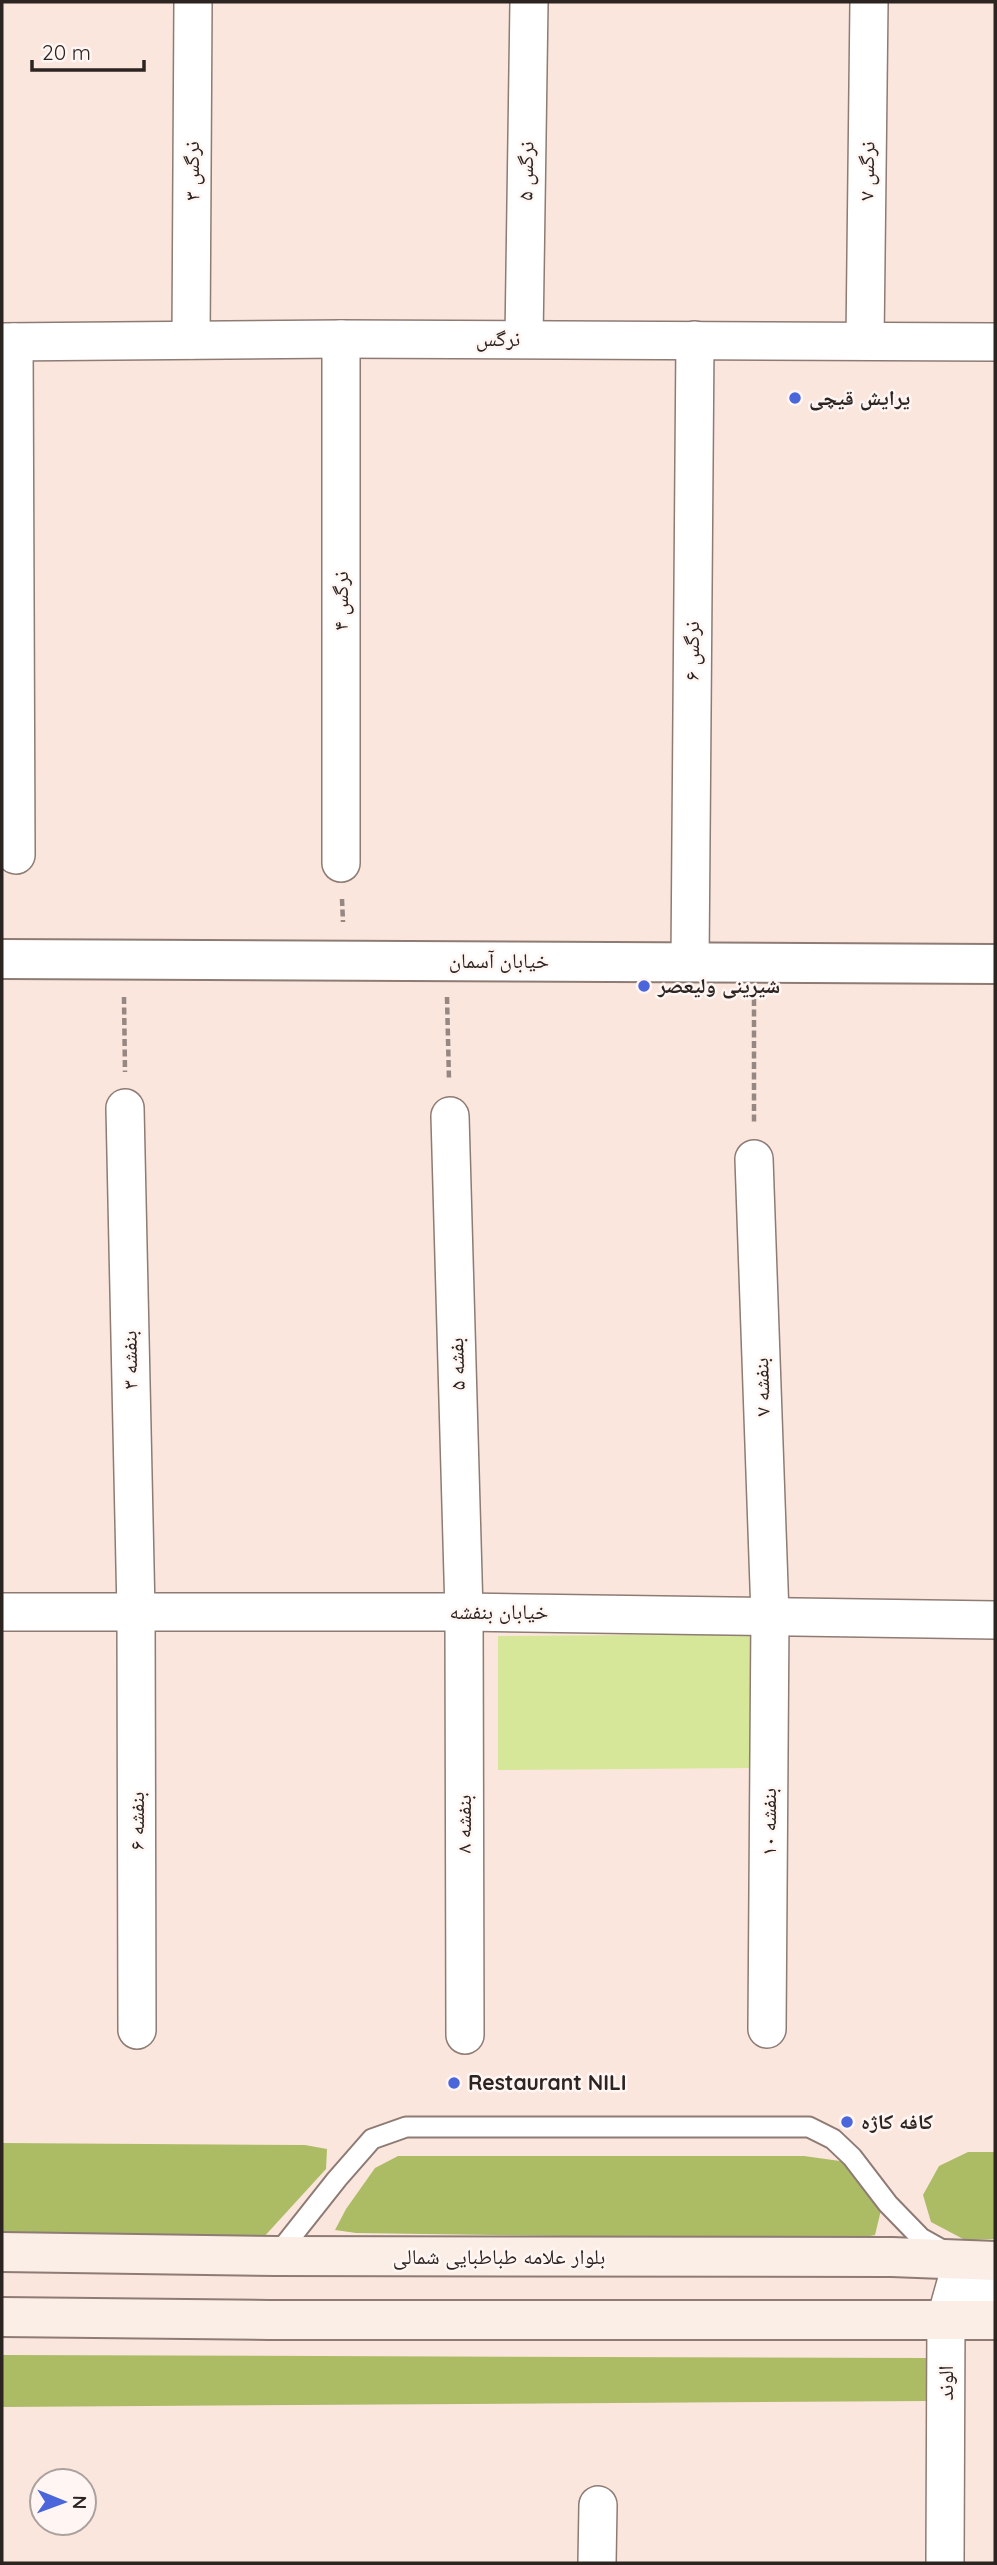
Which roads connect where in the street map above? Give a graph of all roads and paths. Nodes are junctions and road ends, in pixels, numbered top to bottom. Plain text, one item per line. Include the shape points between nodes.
1 (193, 2) edge
2 (529, 2) edge
3 (869, 2) edge
4 (341, 339) junction
5 (524, 339) junction
6 (191, 340) junction
7 (695, 340) junction
8 (865, 341) junction
9 (8, 342) edge
10 (995, 342) edge
11 (16, 855) dead end
12 (341, 863) joint
13 (2, 959) edge
14 (124, 959) junction
15 (344, 961) junction
16 (446, 961) junction
17 (690, 962) junction
18 (754, 963) junction
19 (995, 964) edge
20 (125, 1108) joint
21 (450, 1115) joint
22 (754, 1159) joint
23 (2, 1612) edge
24 (136, 1612) junction
25 (464, 1612) junction
26 (770, 1615) junction
27 (995, 1620) edge
28 (768, 2028) dead end
29 (137, 2030) dead end
30 (465, 2035) dead end
31 (2, 2252) edge
32 (276, 2256) junction
33 (978, 2261) edge
34 (995, 2306) edge
35 (2, 2317) edge
36 (946, 2318) junction
37 (995, 2320) edge
38 (598, 2505) dead end
39 (597, 2563) edge
40 (946, 2563) edge

1 - 6 street, نرگس ۳
2 - 5 street, نرگس ۵
3 - 8 street, نرگس ۷
4 - 5 street, نرگس
4 - 6 street, نرگس
4 - 12 street, نرگس ۴
5 - 7 street, نرگس
6 - 9 street, نرگس
7 - 8 street, نرگس
7 - 17 street, نرگس ۶
8 - 10 street, نرگس
9 - 11 street
12 - 15 path
13 - 14 street, خیابان آسمان
14 - 15 street, خیابان آسمان
14 - 20 path
15 - 16 street, خیابان آسمان
16 - 17 street, خیابان آسمان
16 - 21 path
17 - 18 street, خیابان آسمان
18 - 19 street, خیابان آسمان
18 - 22 path
20 - 24 street, بنفشه ۳
21 - 25 street, بفشه ۵
22 - 26 street, بنفشه ۷
23 - 24 street, خیابان بنفشه
24 - 25 street, خیابان بنفشه
24 - 29 street, بنفشه ۶
25 - 26 street, خیابان بنفشه
25 - 30 street, بنفشه ۸
26 - 27 street, خیابان بنفشه
26 - 28 street, بنفشه ۱۰
31 - 32 main road, بلوار علامه طباطبایی شمالی
32 - 33 main road, بلوار علامه طباطبایی شمالی
32 - 33 lane via 372,2139 405,2127 809,2127 834,2139 921,2238
33 - 34 street
33 - 36 street, الوند
35 - 36 main road
36 - 37 main road
36 - 40 street, الوند
38 - 39 street

